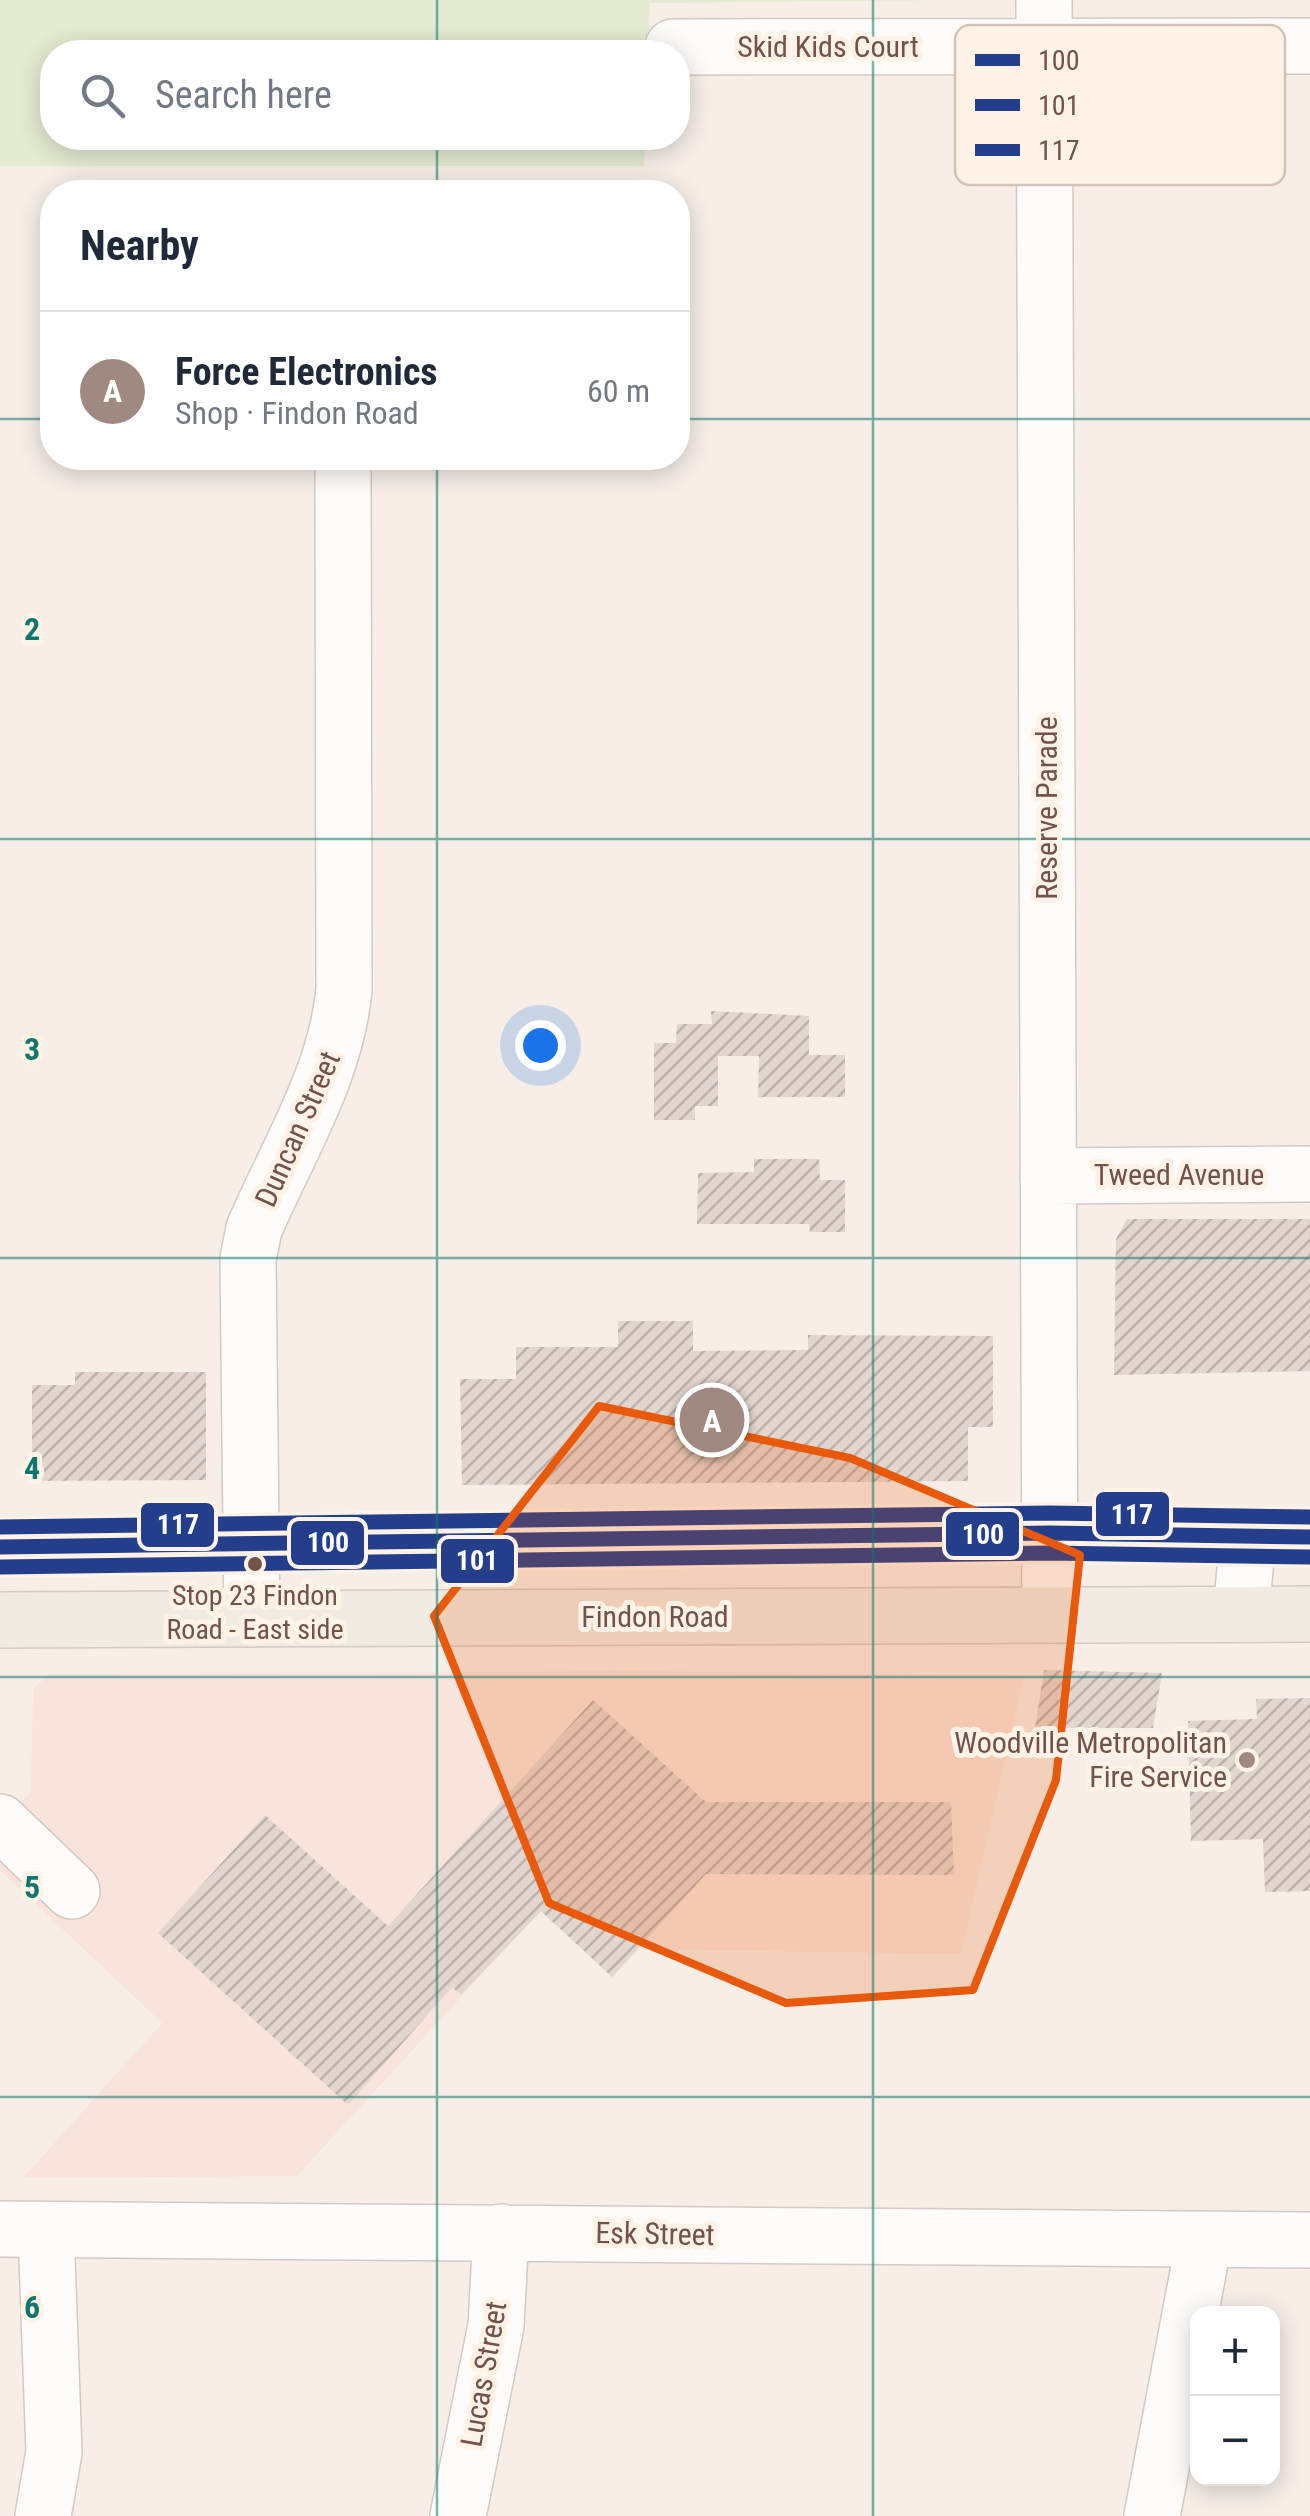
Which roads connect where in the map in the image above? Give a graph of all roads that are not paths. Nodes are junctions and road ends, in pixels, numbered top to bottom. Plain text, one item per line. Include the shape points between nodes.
1 (955, 30) edge
2 (1285, 44) edge
3 (1310, 46) edge
4 (690, 47) edge
5 (1045, 185) edge
6 (343, 470) edge
7 (1310, 1174) edge
8 (1048, 1176) junction
9 (1050, 1533) junction
10 (1248, 1535) junction
11 (1310, 1537) edge
12 (251, 1546) junction
13 (0, 1547) edge
14 (1241, 1614) junction
15 (1310, 1614) edge
16 (1050, 1615) junction
17 (252, 1619) junction
18 (0, 1620) edge
19 (0, 1822) edge
20 (72, 1891) dead end
21 (23, 2229) edge
22 (501, 2232) junction
23 (1310, 2240) edge
24 (1204, 2241) junction
25 (43, 2516) edge
26 (458, 2516) edge
27 (1152, 2516) edge

1 - 4 street, Skid Kids Court
2 - 3 street, Skid Kids Court
5 - 8 street, Reserve Parade
6 - 12 street, Duncan Street via 344,990 330,1062 254,1230 248,1258
7 - 8 street, Tweed Avenue
8 - 9 street, Reserve Parade
9 - 10 main road
9 - 12 main road
9 - 16 street, Reserve Parade
10 - 11 main road
10 - 14 street
12 - 13 main road
12 - 17 street, Duncan Street
14 - 15 main road, Findon Road
14 - 16 main road, Findon Road
16 - 17 main road, Findon Road
17 - 18 main road, Findon Road
19 - 20 street
21 - 22 street, Esk Street
21 - 25 street via 54,2452
22 - 24 street, Esk Street
22 - 26 street, Lucas Street via 496,2326
23 - 24 street, Esk Street
24 - 27 street

